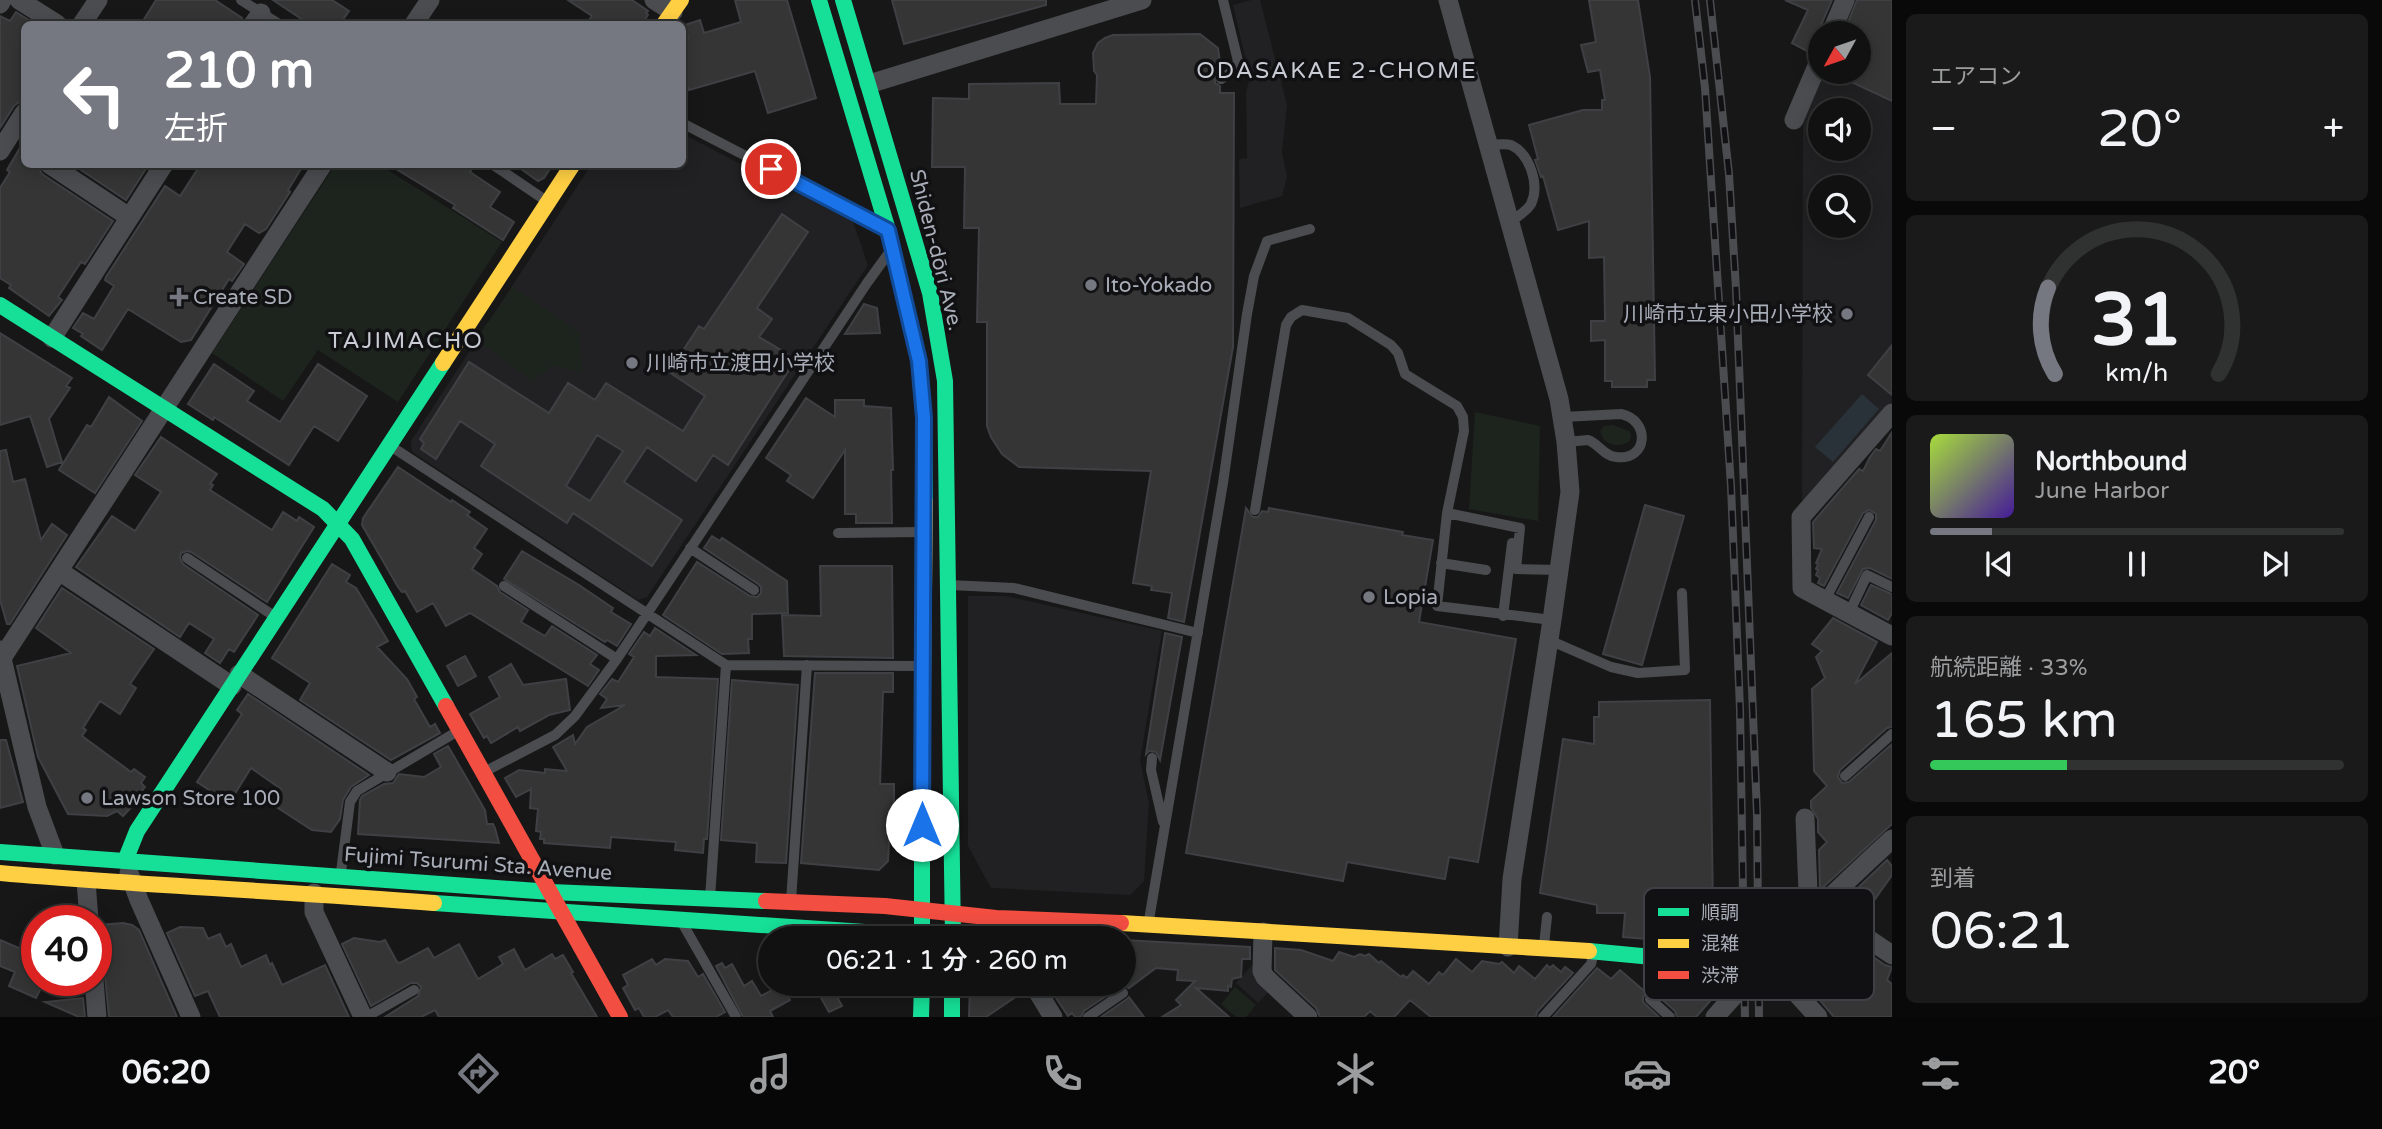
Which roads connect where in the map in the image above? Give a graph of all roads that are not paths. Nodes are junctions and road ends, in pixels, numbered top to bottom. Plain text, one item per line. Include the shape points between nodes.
1 (19, 0) edge
2 (98, 0) edge
3 (241, 0) edge
4 (430, 0) edge
5 (654, 0) edge
6 (820, 0) edge
7 (843, 0) edge
8 (1223, 0) edge
9 (1448, 0) edge
10 (1845, 0) edge
11 (1132, 1) edge
12 (673, 12) edge
13 (257, 19) edge
14 (52, 21) edge
15 (84, 21) edge
16 (416, 21) edge
17 (1836, 21) edge
18 (1220, 79) dead end
19 (1809, 84) edge
20 (869, 85) junction
21 (21, 120) edge
22 (1794, 120) dead end
23 (686, 125) edge
24 (11, 145) edge
25 (1489, 145) junction
26 (55, 168) edge
27 (161, 168) edge
28 (320, 168) edge
29 (498, 168) edge
30 (570, 168) edge
31 (549, 202) junction
32 (129, 217) junction
33 (1510, 222) junction
34 (1310, 229) dead end
35 (888, 230) junction
36 (892, 249) junction
37 (0, 305) edge
38 (52, 338) junction
39 (165, 410) junction
40 (1892, 414) edge
41 (1563, 417) junction
42 (1566, 442) junction
43 (388, 445) junction
44 (1255, 510) dead end
45 (1446, 516) junction
46 (1868, 517) dead end
47 (337, 522) junction
48 (924, 532) junction
49 (838, 533) dead end
50 (690, 548) junction
51 (187, 558) dead end
52 (1441, 563) junction
53 (1486, 570) dead end
54 (1559, 570) junction
55 (59, 571) junction
56 (946, 584) junction
57 (504, 586) dead end
58 (1892, 587) edge
59 (754, 590) dead end
60 (1682, 593) dead end
61 (1825, 600) junction
62 (1849, 613) junction
63 (646, 615) junction
64 (1503, 616) junction
65 (276, 617) junction
66 (1552, 620) junction
67 (1198, 633) junction
68 (1892, 636) edge
69 (1549, 640) junction
70 (1, 654) edge
71 (617, 659) junction
72 (726, 665) junction
73 (807, 665) junction
74 (922, 666) junction
75 (235, 680) junction
76 (459, 730) junction
77 (1892, 734) edge
78 (1152, 758) dead end
79 (387, 772) junction
80 (482, 773) junction
81 (1845, 776) dead end
82 (1805, 818) dead end
83 (1165, 830) junction
84 (1892, 839) edge
85 (0, 852) edge
86 (55, 855) junction
87 (125, 861) junction
88 (0, 873) edge
89 (340, 875) junction
90 (86, 881) junction
91 (133, 883) junction
92 (1809, 888) edge
93 (1839, 888) edge
94 (551, 892) junction
95 (314, 893) junction
96 (710, 900) junction
97 (791, 902) junction
98 (88, 905) edge
99 (922, 909) junction
100 (562, 913) junction
101 (953, 913) junction
102 (1547, 916) dead end
103 (996, 918) junction
104 (681, 921) junction
105 (1148, 924) junction
106 (758, 926) edge
107 (922, 926) edge
108 (952, 926) edge
109 (1000, 926) edge
110 (1263, 932) junction
111 (1874, 946) edge
112 (1508, 947) junction
113 (1544, 949) junction
114 (1594, 951) junction
115 (1892, 955) edge
116 (1644, 956) edge
117 (414, 990) dead end
118 (95, 996) edge
119 (922, 996) edge
120 (952, 996) edge
121 (1040, 996) edge
122 (1120, 996) edge
123 (1651, 1000) edge
124 (1730, 1000) edge
125 (1802, 1000) edge
126 (97, 1017) edge
127 (191, 1017) edge
128 (364, 1017) edge
129 (620, 1017) edge
130 (736, 1017) edge
131 (921, 1017) edge
132 (952, 1017) edge
133 (1053, 1017) edge
134 (1088, 1017) edge
135 (1308, 1017) edge
136 (1543, 1017) edge
137 (1670, 1017) edge
138 (1715, 1017) edge
139 (1818, 1017) edge

1 - 14 street
2 - 15 street
3 - 13 lane
4 - 16 street
5 - 12 street
6 - 35 street, Shiden-dōri Ave.
7 - 20 street, Shiden-dōri Ave.
8 - 18 lane via 1238,61 1233,71
9 - 25 street
10 - 17 street
11 - 20 street
19 - 22 street
20 - 56 street, Shiden-dōri Ave. via 930,293 945,381
21 - 24 street
23 - 35 lane
25 - 33 street
25 - 33 lane via 1509,144 1530,166 1533,176 1530,206
26 - 32 street
27 - 32 street
28 - 39 street
29 - 31 lane
30 - 31 street
31 - 43 street
32 - 38 street
33 - 41 street
34 - 67 lane via 1267,241 1254,276
35 - 36 street, Shiden-dōri Ave.
36 - 48 street, Shiden-dōri Ave. via 919,361
36 - 50 lane
37 - 38 street
38 - 39 street
39 - 47 street
39 - 55 street
40 - 61 street via 1801,517 1802,588
41 - 42 street
41 - 42 lane via 1630,416 1644,437 1641,447 1625,457 1614,457 1588,440
42 - 54 street via 1570,492
43 - 47 street
43 - 63 lane
44 - 45 lane via 1286,325 1302,310 1348,318 1391,345 1405,374 1457,406 1464,431
45 - 52 lane
45 - 54 lane via 1520,528 1516,569
45 - 64 lane via 1513,531
46 - 61 lane
47 - 65 street
47 - 76 street via 352,539
48 - 49 lane
48 - 74 street, Shiden-dōri Ave.
50 - 59 lane
50 - 63 lane
51 - 65 lane
52 - 53 lane
52 - 64 lane via 1437,606
54 - 66 street
55 - 70 street
55 - 75 street
56 - 67 lane via 1014,588
56 - 101 street, Shiden-dōri Ave.
57 - 71 lane
58 - 62 lane via 1867,575
60 - 69 lane via 1685,670 1638,673 1611,667
61 - 62 street
62 - 68 street
63 - 71 lane
63 - 72 lane
64 - 66 lane
65 - 75 street
66 - 69 street
67 - 83 lane
69 - 112 street via 1512,879
70 - 86 street via 37,807
71 - 80 lane via 555,735
72 - 73 lane
72 - 96 lane
73 - 74 lane
73 - 97 lane
74 - 99 street, Shiden-dōri Ave.
75 - 79 street
75 - 87 street via 137,831
76 - 79 lane
76 - 80 street
77 - 81 lane
78 - 83 lane
79 - 89 lane via 356,791 350,802
80 - 94 street
82 - 92 street
83 - 105 lane
84 - 93 street
85 - 86 street, Fujimi Tsurumi Sta. Avenue
86 - 87 street, Fujimi Tsurumi Sta. Avenue
87 - 89 street, Fujimi Tsurumi Sta. Avenue
87 - 91 street
88 - 90 street, Fujimi Tsurumi Sta. Avenue
89 - 94 street, Fujimi Tsurumi Sta. Avenue
90 - 91 street, Fujimi Tsurumi Sta. Avenue
90 - 98 street
91 - 95 street, Fujimi Tsurumi Sta. Avenue
91 - 127 street
94 - 96 street, Fujimi Tsurumi Sta. Avenue
94 - 100 street
95 - 100 street, Fujimi Tsurumi Sta. Avenue
95 - 128 street via 314,912
96 - 97 street, Fujimi Tsurumi Sta. Avenue
97 - 99 street, Fujimi Tsurumi Sta. Avenue
99 - 101 street, Fujimi Tsurumi Sta. Avenue
99 - 107 street, Shiden-dōri Ave.
100 - 104 street, Fujimi Tsurumi Sta. Avenue
100 - 129 street
101 - 103 street, Fujimi Tsurumi Sta. Avenue
101 - 108 street, Shiden-dōri Ave.
102 - 113 lane
103 - 105 street, Fujimi Tsurumi Sta. Avenue
103 - 109 street
104 - 106 street, Fujimi Tsurumi Sta. Avenue
104 - 130 lane
105 - 110 street, Fujimi Tsurumi Sta. Avenue
110 - 112 street, Fujimi Tsurumi Sta. Avenue
110 - 135 street via 1262,971
111 - 115 street
112 - 113 street, Fujimi Tsurumi Sta. Avenue
113 - 114 street, Fujimi Tsurumi Sta. Avenue
114 - 116 street, Fujimi Tsurumi Sta. Avenue
114 - 136 lane via 1591,964
117 - 128 lane
118 - 126 street
119 - 131 street
120 - 132 street
121 - 133 street
122 - 134 lane
123 - 137 lane
124 - 138 street
125 - 139 street

